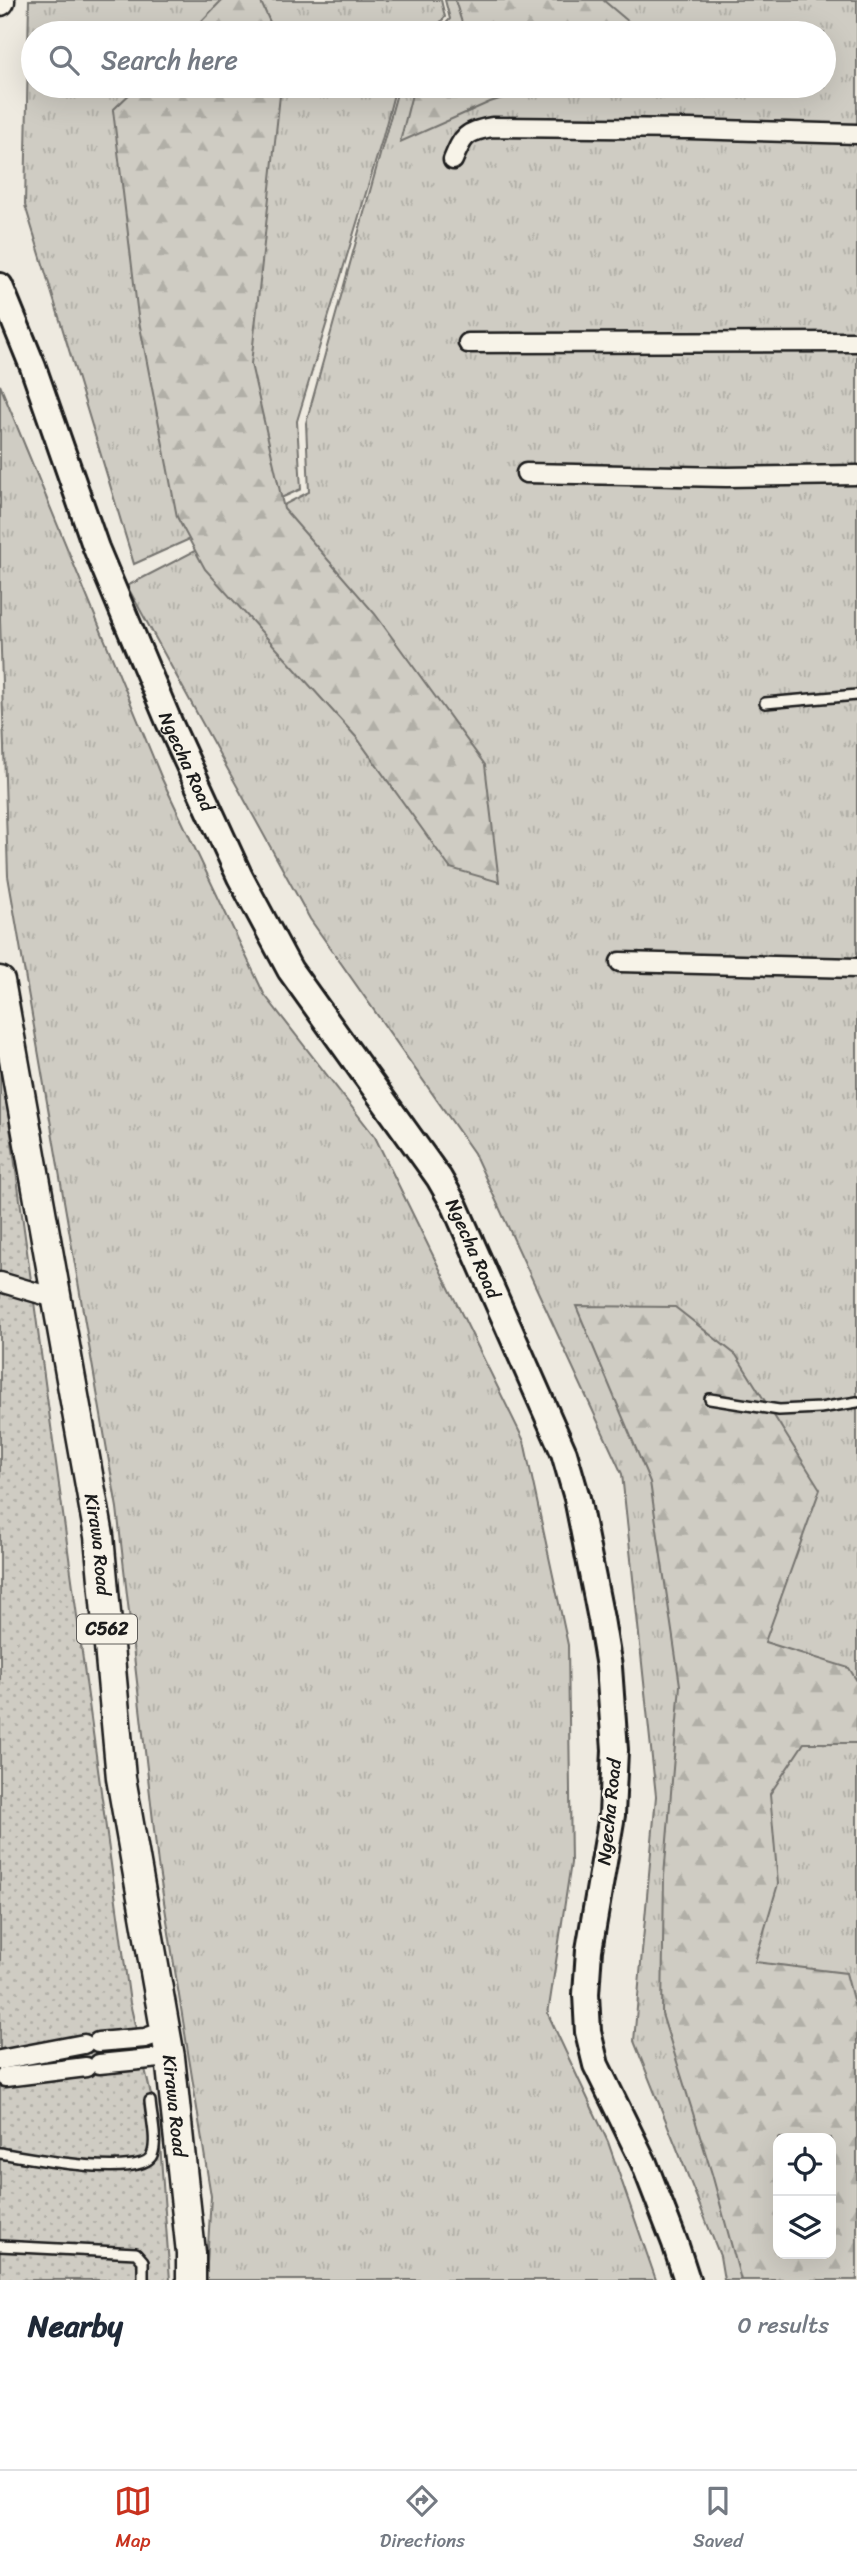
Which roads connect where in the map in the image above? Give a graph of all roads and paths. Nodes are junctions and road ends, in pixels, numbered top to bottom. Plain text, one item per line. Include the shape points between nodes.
1 (857, 134) edge
2 (453, 160) dead end
3 (0, 286) edge
4 (857, 342) edge
5 (468, 343) dead end
6 (526, 473) dead end
7 (857, 475) edge
8 (857, 695) edge
9 (765, 704) dead end
10 (620, 962) dead end
11 (857, 968) edge
12 (0, 981) edge
13 (0, 1282) edge
14 (58, 1298) junction
15 (710, 1399) dead end
16 (857, 1402) edge
17 (168, 2044) junction
18 (1, 2071) edge
19 (150, 2101) dead end
20 (0, 2153) edge
21 (0, 2246) edge
22 (143, 2280) edge
23 (191, 2280) edge
24 (687, 2280) edge

1 - 2 street via 492,127 473,130 462,138
3 - 24 main road, Ngecha Road via 96,548 240,877 290,970 455,1206 564,1453 601,1619 615,1750 612,1815 589,1950 588,2032 596,2065 644,2163
4 - 5 street
6 - 7 street
8 - 9 lane
10 - 11 street
12 - 14 main road, Kirawa Road / C562
13 - 14 street
14 - 17 main road, Kirawa Road / C562 via 99,1536 125,1811
15 - 16 lane via 779,1410
17 - 18 street via 92,2065
17 - 18 street via 145,2038 91,2043
17 - 23 main road, Kirawa Road / C562
19 - 20 lane via 152,2156 145,2163 56,2163
21 - 22 lane via 136,2253 143,2261

